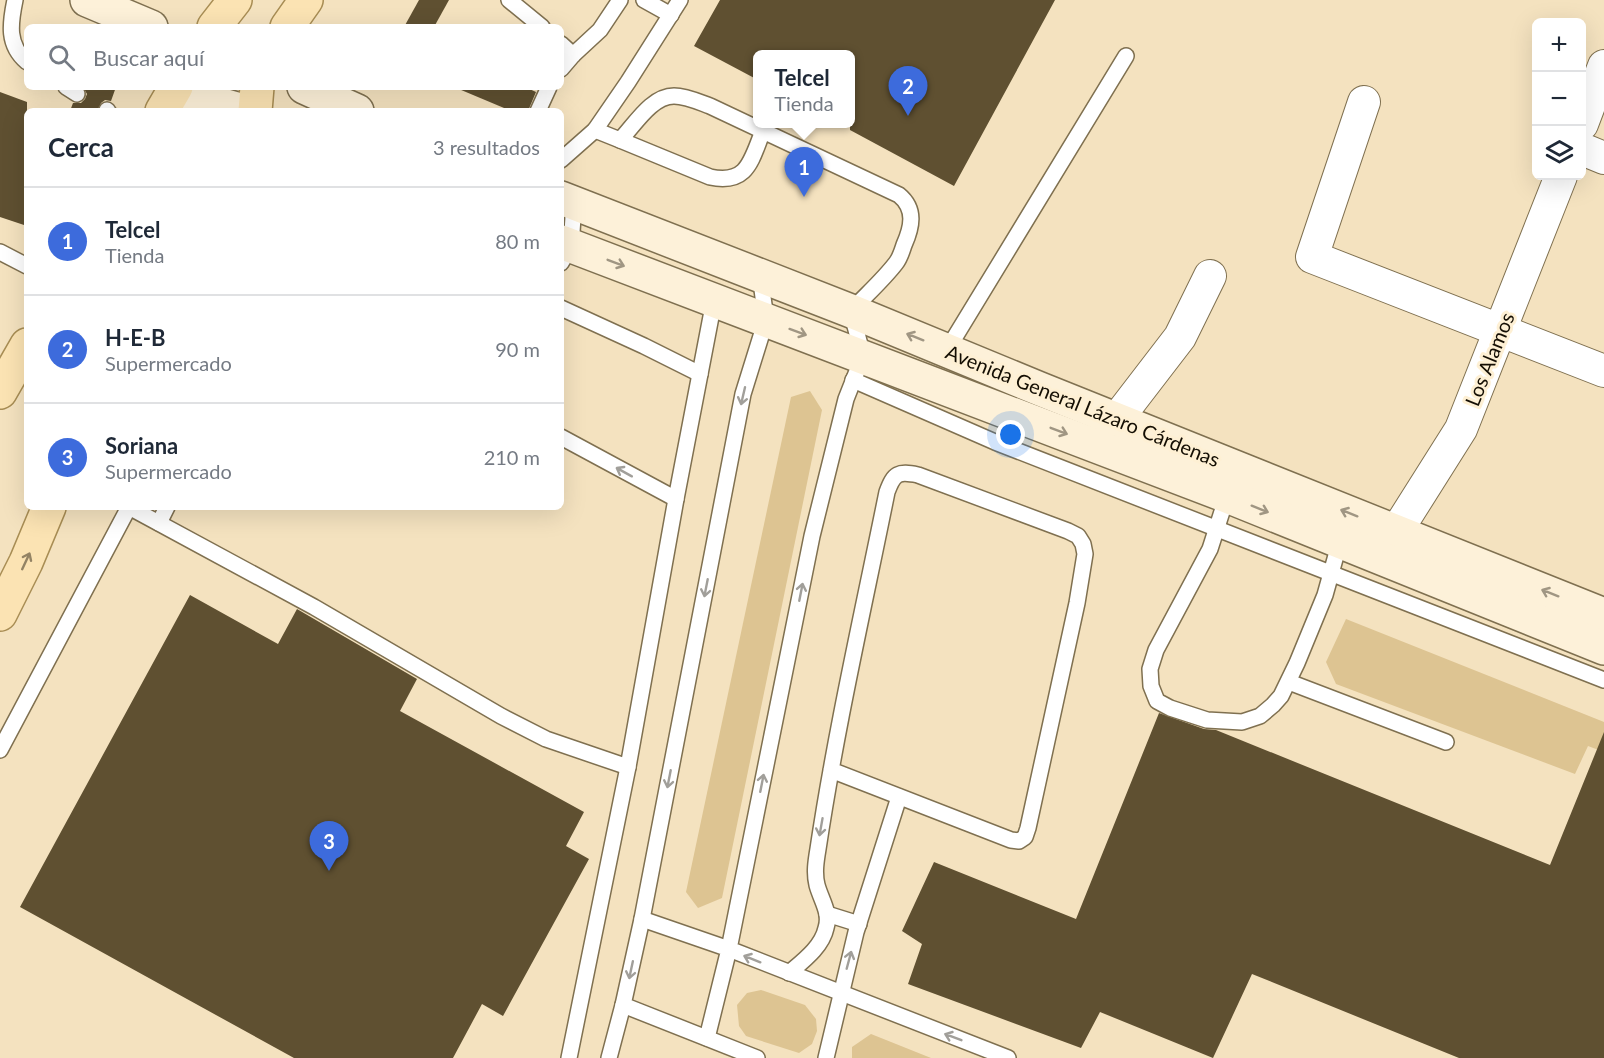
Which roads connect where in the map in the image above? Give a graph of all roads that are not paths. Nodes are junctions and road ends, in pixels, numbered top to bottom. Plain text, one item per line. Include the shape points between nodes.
1 (15, 0) edge
2 (87, 0) edge
3 (235, 0) edge
4 (306, 0) edge
5 (509, 0) edge
6 (620, 0) edge
7 (644, 0) edge
8 (680, 0) edge
9 (136, 14) edge
10 (671, 15) junction
11 (216, 24) edge
12 (288, 24) edge
13 (538, 24) edge
14 (564, 47) edge
15 (573, 55) junction
16 (1126, 56) dead end
17 (24, 60) edge
18 (564, 66) edge
19 (1604, 66) edge
20 (257, 90) edge
21 (311, 90) edge
22 (548, 90) edge
23 (172, 94) edge
24 (1364, 102) dead end
25 (231, 108) edge
26 (255, 108) edge
27 (350, 108) edge
28 (539, 108) edge
29 (1586, 111) edge
30 (753, 126) edge
31 (757, 128) edge
32 (596, 130) junction
33 (763, 131) junction
34 (620, 140) junction
35 (1586, 151) edge
36 (564, 157) edge
37 (1604, 158) edge
38 (1559, 180) edge
39 (567, 200) edge
40 (564, 250) edge
41 (0, 252) edge
42 (24, 264) edge
43 (760, 274) junction
44 (1210, 276) dead end
45 (714, 301) junction
46 (564, 309) edge
47 (851, 311) junction
48 (766, 320) junction
49 (1500, 330) junction
50 (24, 350) edge
51 (947, 350) junction
52 (858, 368) junction
53 (1604, 371) edge
54 (700, 374) junction
55 (928, 380) junction
56 (1040, 389) junction
57 (0, 392) edge
58 (1117, 420) junction
59 (564, 439) edge
60 (1227, 496) junction
61 (676, 499) junction
62 (48, 510) edge
63 (127, 510) edge
64 (135, 510) edge
65 (166, 510) edge
66 (159, 523) junction
67 (1217, 530) junction
68 (1396, 532) junction
69 (1340, 541) junction
70 (1331, 575) junction
71 (0, 614) edge
72 (1604, 615) edge
73 (1604, 648) edge
74 (1604, 680) edge
75 (1289, 682) junction
76 (1446, 742) dead end
77 (0, 750) edge
78 (628, 767) junction
79 (831, 770) junction
80 (899, 797) junction
81 (827, 914) junction
82 (642, 919) junction
83 (859, 924) junction
84 (729, 949) junction
85 (789, 974) junction
86 (840, 994) junction
87 (623, 1005) junction
88 (707, 1038) junction
89 (568, 1058) edge
90 (609, 1058) edge
91 (757, 1058) edge
92 (826, 1058) edge
93 (1008, 1058) edge

1 - 17 lane via 10,27 18,55
2 - 9 street
3 - 11 main road
4 - 12 main road
5 - 13 lane
6 - 15 lane via 600,30
7 - 10 lane
8 - 10 lane
10 - 32 lane
14 - 15 lane
15 - 18 lane
16 - 51 lane
19 - 29 street
20 - 26 main road
21 - 27 street
22 - 28 lane
23 - 25 street
24 - 49 street via 1312,257
30 - 34 lane via 710,106 673,96 654,103
31 - 33 lane
32 - 34 lane
32 - 36 lane
33 - 34 lane via 751,162 735,178 725,180
33 - 47 lane via 899,195 910,209 912,220 897,261
35 - 37 street
38 - 49 street, Los Alamos
39 - 40 lane
39 - 43 street, Avenida General Lázaro Cárdenas
40 -> 45 street, Avenida General Lázaro Cárdenas
41 - 42 lane
43 - 47 street, Avenida General Lázaro Cárdenas
43 - 48 lane
44 - 58 street via 1180,337
45 - 48 street, Avenida General Lázaro Cárdenas
45 - 54 lane
46 - 54 lane
51 -> 47 street, Avenida General Lázaro Cárdenas
47 - 52 lane
48 -> 52 street, Avenida General Lázaro Cárdenas
48 -> 82 lane via 743,394
49 - 53 street
49 - 68 street, Los Alamos via 1461,429
50 - 57 main road
51 - 56 street, Avenida General Lázaro Cárdenas
52 - 55 street, Avenida General Lázaro Cárdenas
52 - 67 lane via 995,442
84 -> 52 lane via 812,536 846,399
54 - 61 lane
55 - 56 street via 1038,402 1059,397
55 -> 60 street, Avenida General Lázaro Cárdenas
56 - 58 street, Avenida General Lázaro Cárdenas
68 -> 58 street, Avenida General Lázaro Cárdenas
61 -> 59 lane
60 - 67 lane
60 -> 69 street, Avenida General Lázaro Cárdenas
61 - 78 lane
71 -> 62 main road
63 - 77 lane
64 - 66 lane
65 - 66 lane
66 - 78 lane via 546,739
67 - 70 lane
67 - 75 lane via 1156,650 1150,686 1157,701 1207,720 1242,722 1260,716
72 -> 68 street, Avenida General Lázaro Cárdenas
69 - 70 lane
69 - 73 street, Avenida General Lázaro Cárdenas
70 - 74 lane
70 - 75 lane
75 - 76 lane
78 - 89 lane
79 - 80 lane
79 - 80 lane via 887,492 897,474 918,475 1078,536 1085,554 1081,580 1025,837 1011,840
79 -> 81 lane via 815,869
80 - 83 lane
81 - 83 lane
81 - 85 lane via 822,939
82 - 84 lane
82 -> 87 lane
86 -> 83 lane
85 -> 84 lane
84 - 88 lane
85 - 86 lane
86 - 92 lane
93 -> 86 lane
87 - 88 lane
87 - 90 lane
88 - 91 lane

